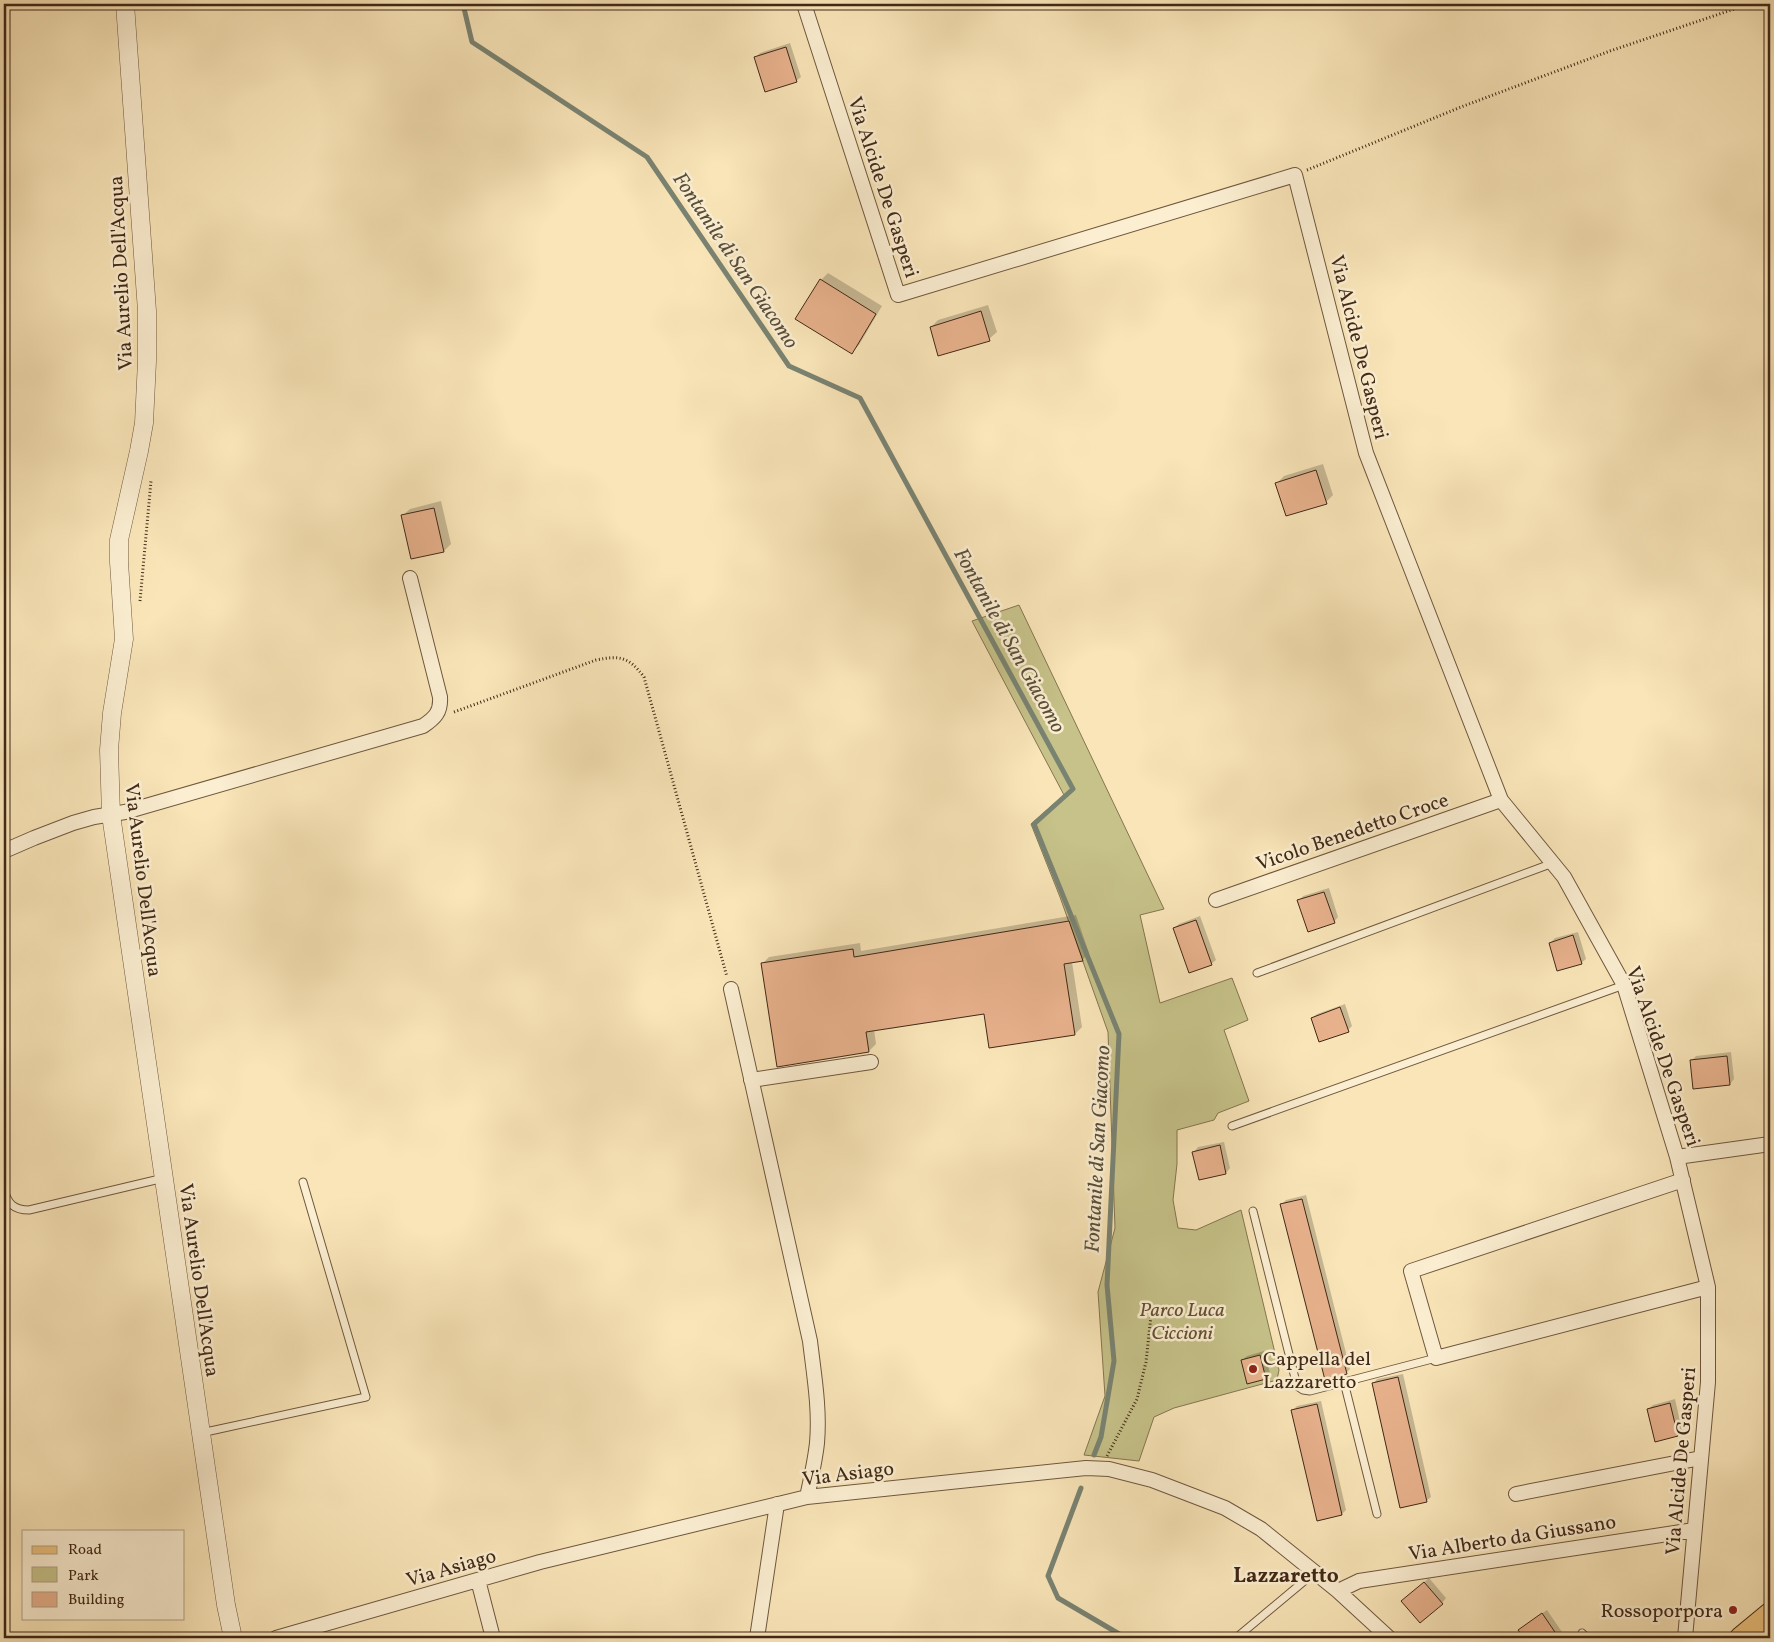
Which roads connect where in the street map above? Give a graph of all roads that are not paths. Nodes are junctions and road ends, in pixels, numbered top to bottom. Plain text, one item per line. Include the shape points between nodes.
1 (125, 4) edge
2 (804, 4) edge
3 (410, 578) dead end
4 (1502, 800) junction
5 (111, 815) junction
6 (4, 851) edge
7 (1553, 863) junction
8 (1216, 900) dead end
9 (1257, 974) dead end
10 (1624, 985) junction
11 (731, 990) road end
12 (870, 1062) dead end
13 (751, 1080) junction
14 (1232, 1126) dead end
15 (1770, 1144) edge
16 (1677, 1157) junction
17 (164, 1178) junction
18 (1683, 1180) junction
19 (303, 1182) dead end
20 (4, 1190) edge
21 (1253, 1210) dead end
22 (1708, 1287) junction
23 (1436, 1358) junction
24 (1344, 1382) junction
25 (201, 1433) junction
26 (1700, 1458) junction
27 (1516, 1494) dead end
28 (807, 1497) junction
29 (777, 1504) junction
30 (1377, 1514) dead end
31 (1694, 1530) junction
32 (1315, 1572) junction
33 (478, 1580) junction
34 (1338, 1591) junction
35 (1770, 1614) edge
36 (233, 1638) edge
37 (276, 1638) edge
38 (493, 1638) edge
39 (757, 1638) edge
40 (1236, 1638) edge
41 (1389, 1638) edge
42 (1685, 1638) edge
43 (1741, 1638) edge

1 - 5 street, Via Aurelio Dell'Acqua via 147,311 147,361 144,423 119,540 124,638 109,750
2 - 4 street, Via Alcide De Gasperi via 898,295 1295,175 1366,452
3 - 5 street via 440,697 441,707 435,718 422,726
4 - 7 street, Via Alcide De Gasperi
4 - 8 street, Vicolo Benedetto Croce
5 - 6 street via 74,823
5 - 17 street, Via Aurelio Dell'Acqua
7 - 9 lane
7 - 10 street, Via Alcide De Gasperi
10 - 14 lane
10 - 16 street, Via Alcide De Gasperi
11 - 13 street
12 - 13 street
13 - 28 street via 810,1341 817,1442
15 - 16 street
16 - 18 street, Via Alcide De Gasperi
17 - 20 lane via 29,1210 12,1207
17 - 25 street, Via Aurelio Dell'Acqua
18 - 22 street, Via Alcide De Gasperi
18 - 23 street via 1411,1271
19 - 25 lane via 366,1397
21 - 24 lane via 1296,1386 1310,1391
22 - 23 street
22 - 26 street, Via Alcide De Gasperi via 1708,1382
23 - 24 lane
24 - 30 lane
25 - 36 street, Via Aurelio Dell'Acqua
26 - 27 street
26 - 31 street, Via Alcide De Gasperi
28 - 29 street, Via Asiago
28 - 32 street, Via Asiago via 1066,1469 1108,1469 1152,1480 1225,1508 1261,1529
29 - 33 street, Via Asiago
29 - 39 street
31 - 34 street, Via Alberto da Giussano via 1359,1581
31 - 42 street, Via Alcide De Gasperi
32 - 34 street, Via Asiago
32 - 40 lane
33 - 37 street, Via Asiago
33 - 38 street
34 - 41 street, Via Asiago
35 - 43 main road

